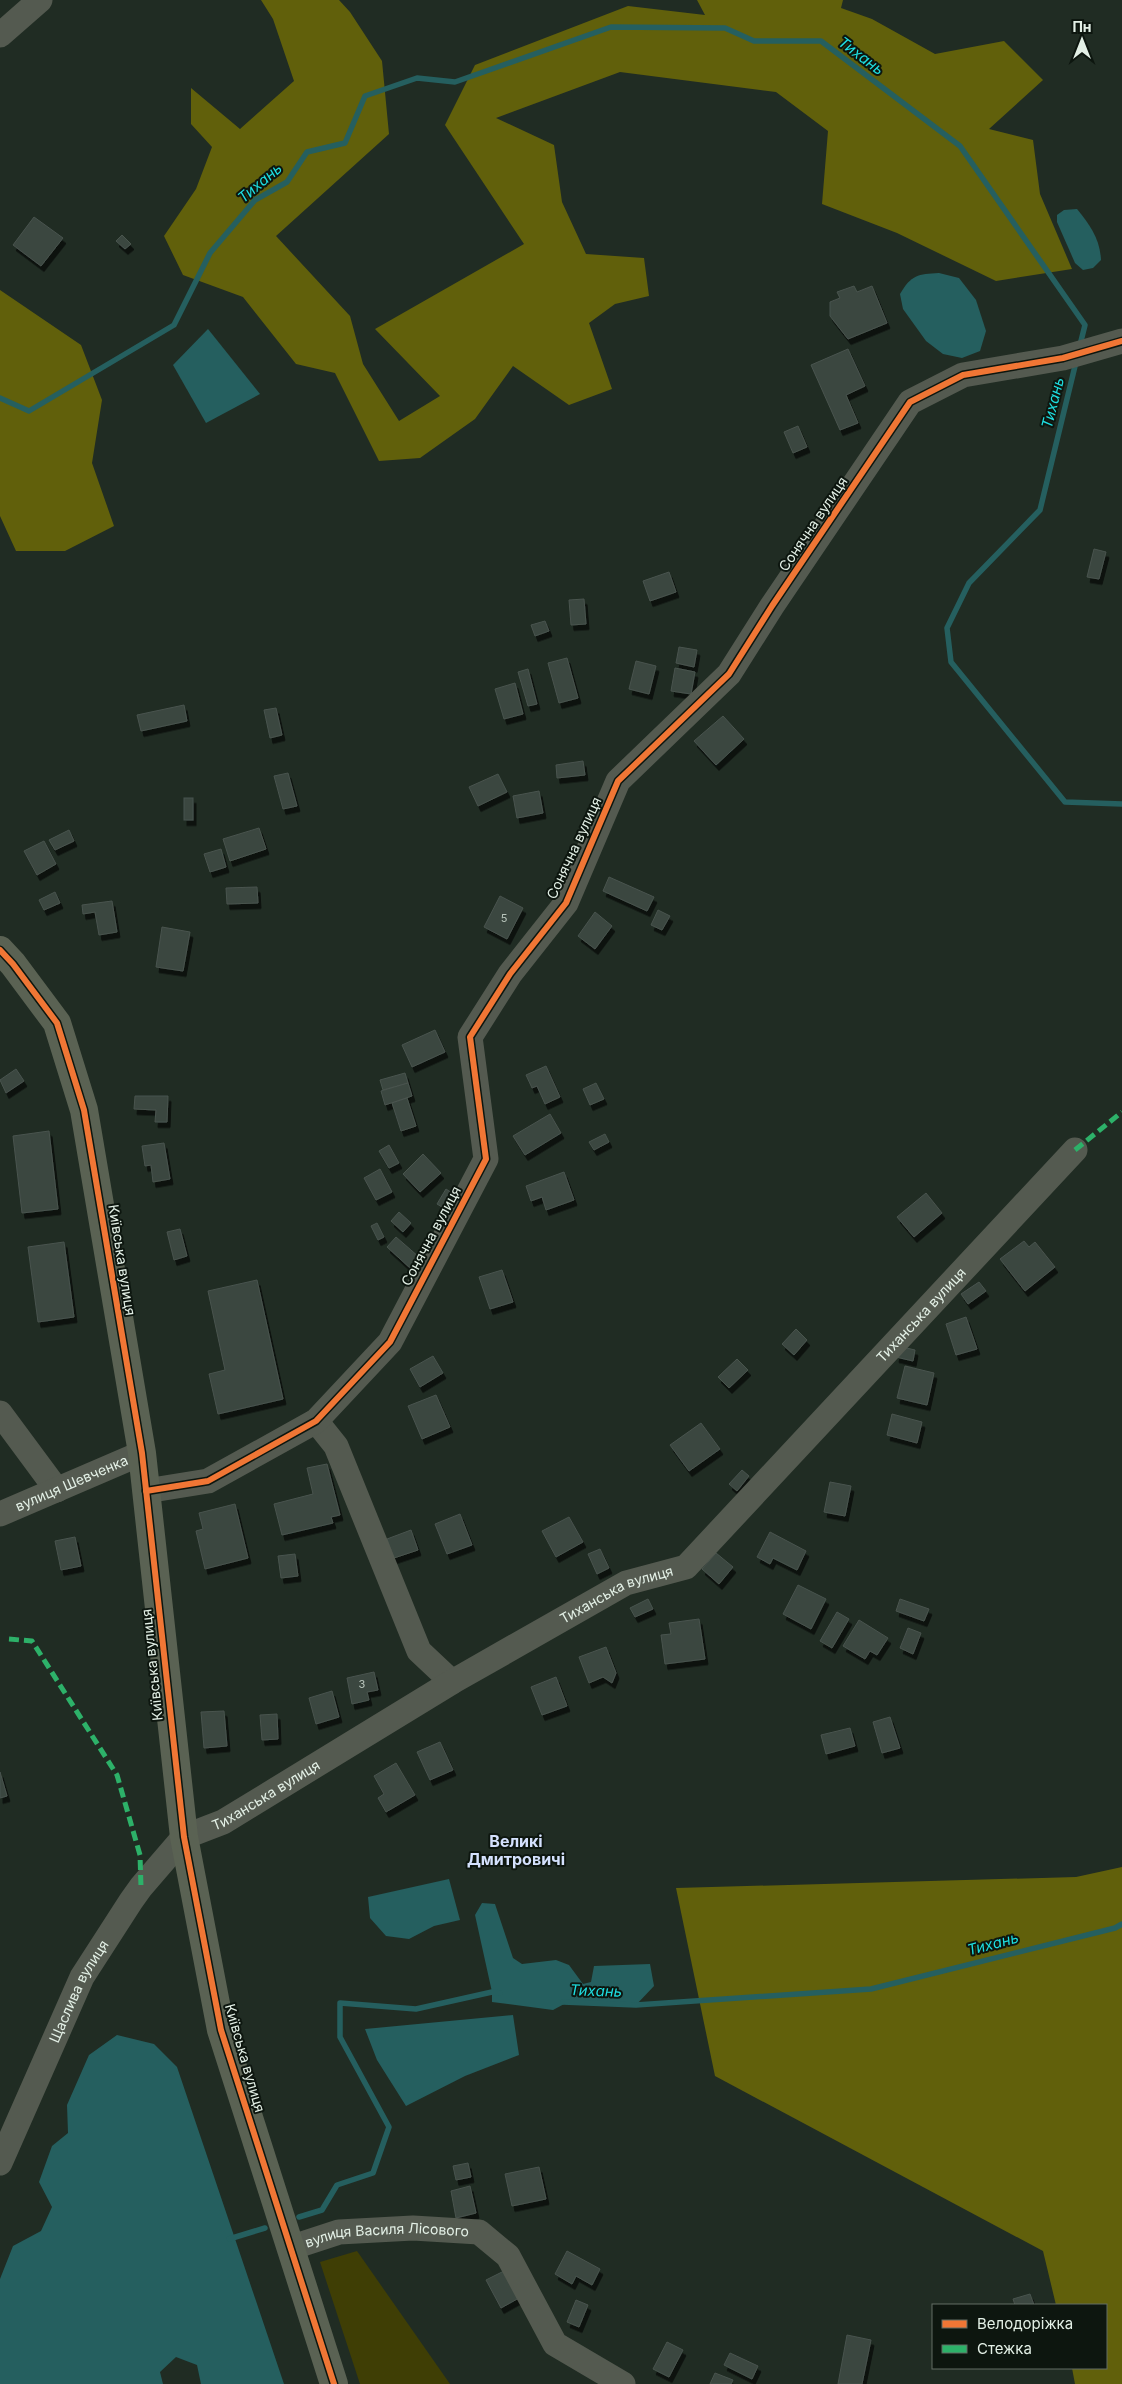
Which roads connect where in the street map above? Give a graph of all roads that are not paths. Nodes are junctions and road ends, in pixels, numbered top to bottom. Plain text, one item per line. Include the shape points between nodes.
1 (40, 0) edge
2 (0, 35) edge
3 (1113, 343) edge
4 (0, 950) edge
5 (1075, 1150) dead end
6 (0, 1412) edge
7 (316, 1421) junction
8 (142, 1453) junction
9 (57, 1490) junction
10 (146, 1492) junction
11 (0, 1514) edge
12 (452, 1682) junction
13 (184, 1837) junction
14 (0, 2163) edge
15 (290, 2248) junction
16 (334, 2384) edge
17 (623, 2384) edge

1 - 2 street
3 - 7 street, Сонячна вулиця via 1063,358 963,375 910,402 729,674 618,781 566,903 510,974 470,1037 486,1159 390,1342
4 - 8 main road, Київська вулиця via 57,1023 84,1110
5 - 12 street, Тиханська вулиця via 686,1567 626,1582
6 - 9 street
7 - 10 street, Сонячна вулиця via 208,1481
7 - 12 street via 336,1446 420,1651
8 - 9 street, вулиця Шевченка
8 - 10 main road, Київська вулиця
9 - 11 street, вулиця Шевченка
10 - 13 main road, Київська вулиця
12 - 13 street, Тиханська вулиця via 223,1822
13 - 14 street, Щаслива вулиця via 141,1886 82,1977
13 - 15 main road, Київська вулиця via 221,2030
15 - 16 main road, Київська вулиця
15 - 17 street, вулиця Василя Лісового via 340,2232 413,2228 479,2232 508,2256 555,2344

